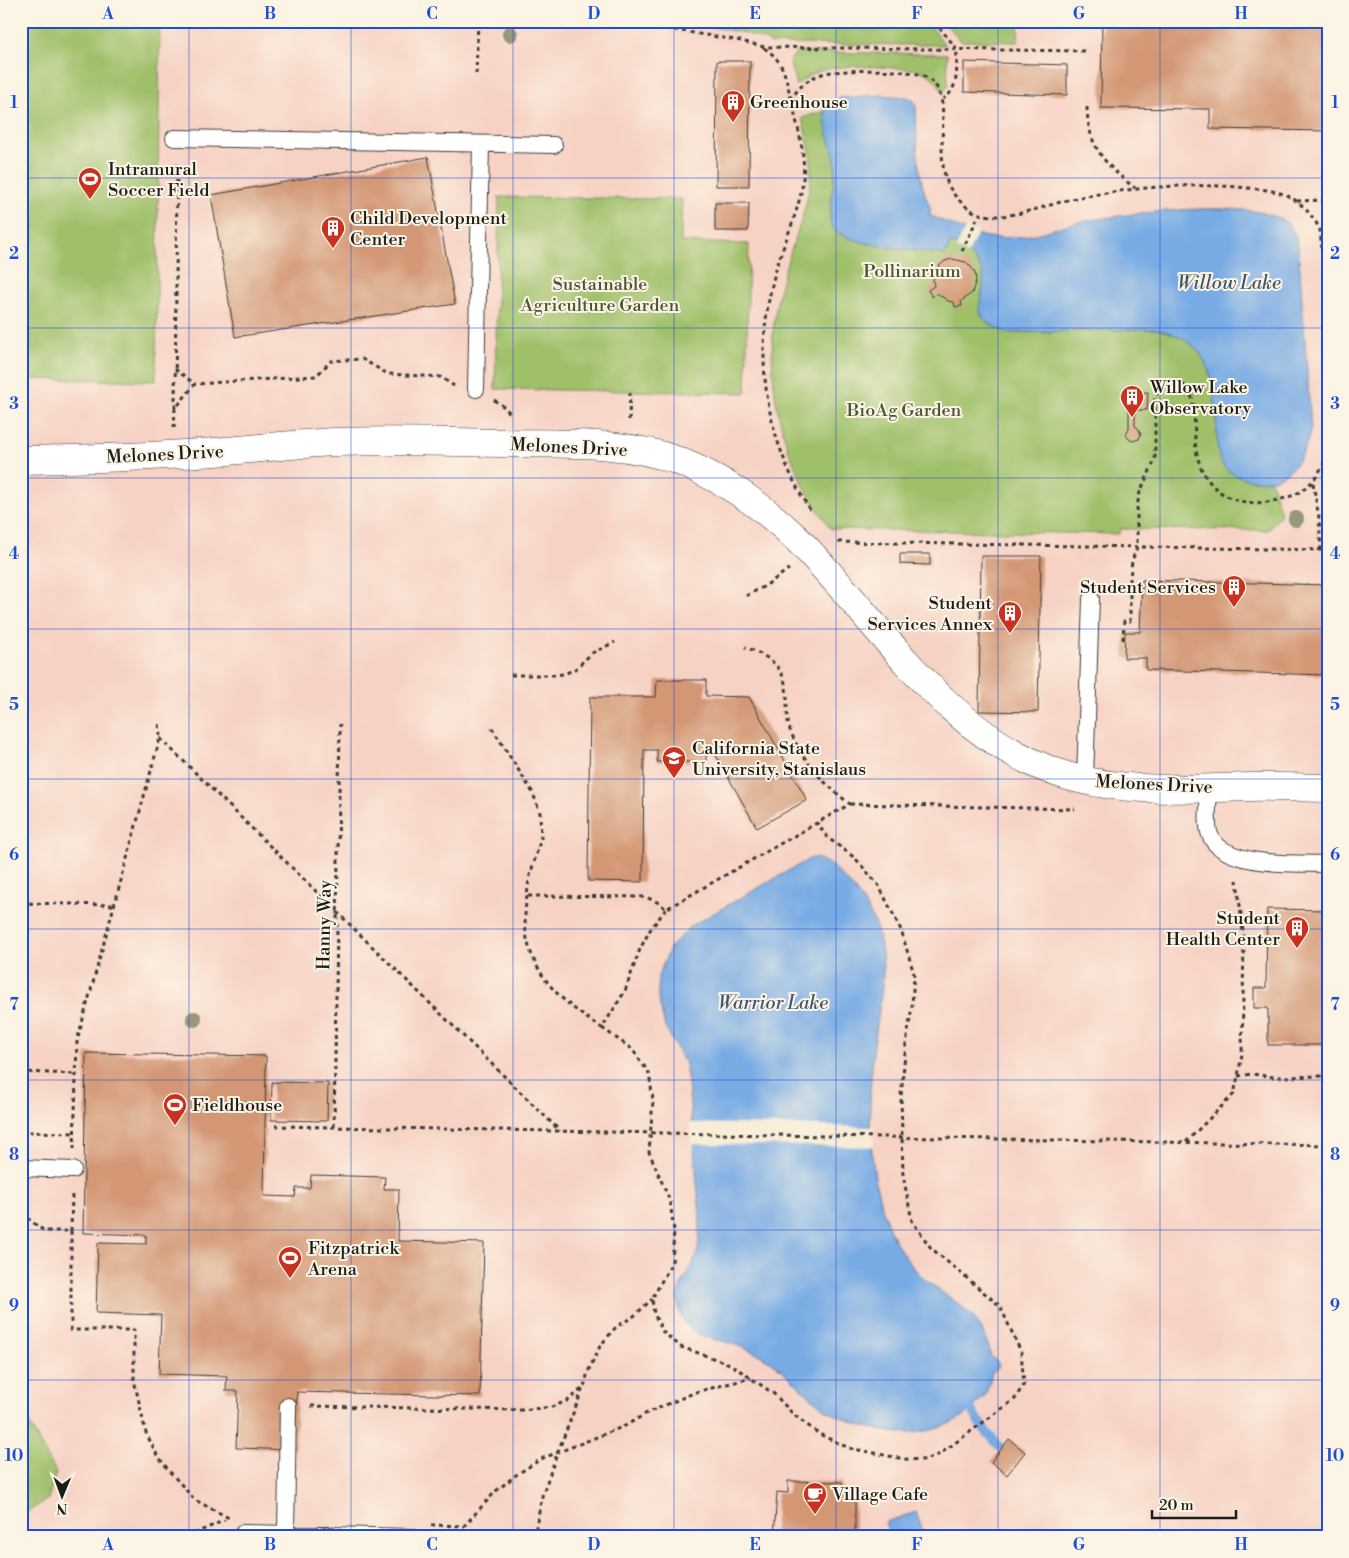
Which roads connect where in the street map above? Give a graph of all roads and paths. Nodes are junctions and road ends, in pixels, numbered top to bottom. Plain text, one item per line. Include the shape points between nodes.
1 (478, 21) edge
2 (635, 21) edge
3 (934, 21) edge
4 (764, 47) junction
5 (957, 49) junction
6 (1087, 51) dead end
7 (476, 74) dead end
8 (943, 100) junction
9 (792, 101) junction
10 (1087, 107) dead end
11 (481, 144) junction
12 (554, 145) dead end
13 (175, 146) joint
14 (1136, 189) junction
15 (1328, 200) edge
16 (1297, 201) junction
17 (977, 219) dead end
18 (962, 251) dead end
19 (1328, 309) edge
20 (175, 370) junction
21 (195, 384) junction
22 (476, 389) junction
23 (630, 393) dead end
24 (175, 409) junction
25 (517, 421) dead end
26 (629, 421) dead end
27 (174, 428) dead end
28 (1328, 454) edge
29 (21, 460) edge
30 (1313, 483) junction
31 (813, 516) dead end
32 (831, 541) dead end
33 (1137, 547) junction
34 (1321, 550) junction
35 (1328, 550) edge
36 (795, 564) dead end
37 (746, 596) dead end
38 (1091, 599) dead end
39 (1123, 640) dead end
40 (615, 642) dead end
41 (745, 647) dead end
42 (510, 675) dead end
43 (160, 721) dead end
44 (340, 724) dead end
45 (492, 728) dead end
46 (160, 738) junction
47 (1085, 780) junction
48 (1210, 788) junction
49 (1328, 788) edge
50 (850, 804) junction
51 (1076, 809) dead end
52 (817, 823) junction
53 (1328, 864) edge
54 (1232, 876) dead end
55 (527, 896) junction
56 (21, 902) edge
57 (114, 905) junction
58 (666, 909) junction
59 (338, 912) junction
60 (602, 1028) junction
61 (21, 1072) edge
62 (76, 1074) junction
63 (1238, 1076) junction
64 (1328, 1076) edge
65 (75, 1101) dead end
66 (275, 1126) dead end
67 (334, 1127) junction
68 (560, 1131) junction
69 (74, 1133) dead end
70 (651, 1133) junction
71 (21, 1135) edge
72 (901, 1138) junction
73 (1185, 1143) junction
74 (1328, 1145) edge
75 (21, 1168) edge
76 (73, 1170) dead end
77 (21, 1213) edge
78 (652, 1299) junction
79 (751, 1378) junction
80 (584, 1387) junction
81 (288, 1406) joint
82 (557, 1454) junction
83 (424, 1524) dead end
84 (244, 1533) dead end
85 (286, 1533) junction
86 (62, 1537) edge
87 (95, 1537) edge
88 (187, 1537) edge
89 (412, 1537) edge
90 (534, 1537) edge

1 - 7 path
2 - 4 path
3 - 5 path
4 - 5 path
4 - 9 path via 782,64
5 - 6 path
5 - 8 path via 956,84
8 - 9 path via 935,84 914,73 848,71 811,78 799,88
8 - 14 path via 944,177 958,199 979,214 1012,214 1078,198
9 - 31 path via 803,181 770,294 763,336 764,367 766,396 781,452
10 - 14 path via 1089,131 1099,154
11 - 12 lane
11 - 13 lane
11 - 22 lane
13 - 20 path
14 - 16 path via 1230,187 1280,193
15 - 16 path
16 - 19 path via 1320,230
17 - 18 path
20 - 21 path
20 - 24 path
21 - 22 path via 316,376 331,361 362,359 388,374 441,377 456,387
21 - 24 path
22 - 25 path via 503,406
23 - 26 path
24 - 27 path
28 - 30 path
29 - 47 street, Melones Drive via 188,454 378,441 595,445 677,460 731,486 782,525 809,551 916,674 957,713 1019,755 1061,774
30 - 33 path via 1291,495 1265,503 1234,500 1218,492 1198,460 1194,404 1189,388 1173,381 1161,387 1155,398 1155,460 1138,499
30 - 34 path
32 - 33 path
33 - 34 path
33 - 39 path via 1130,577 1130,621 1124,621
34 - 35 path
36 - 37 path
38 - 47 lane
40 - 42 path via 592,653 575,669 564,674
41 - 50 path via 775,662 783,675 790,728 798,747 822,780
43 - 46 path
44 - 59 path, Hanny Way
45 - 55 path via 533,793 540,813 541,838 528,879
46 - 57 path
46 - 59 path
47 - 48 street, Melones Drive via 1139,787
48 - 49 street, Melones Drive
48 - 53 lane via 1208,819 1210,835 1217,845 1246,859
50 - 51 path
50 - 52 path
52 - 58 path
52 - 72 path via 828,838 855,858 879,886 901,930 914,974 901,1096
54 - 63 path via 1236,879 1244,941 1242,1054
55 - 58 path via 646,897
55 - 60 path via 526,932 544,979 560,998
56 - 57 path
57 - 62 path via 76,1041
58 - 60 path via 646,936 626,991
59 - 67 path, Hanny Way
59 - 68 path
60 - 70 path via 632,1049 649,1073 653,1100
61 - 62 path
62 - 65 path
63 - 64 path
63 - 73 path via 1234,1094
66 - 67 path
67 - 68 path
68 - 70 path
69 - 71 path via 31,1132
70 - 72 path
70 - 78 path via 649,1152 670,1201 674,1231 672,1262
72 - 73 path
72 - 79 path via 903,1175 912,1221 931,1248 1000,1306 1021,1352 1024,1384 1016,1399 940,1454 925,1460 904,1459 849,1448 818,1434
73 - 74 path
75 - 76 lane
77 - 88 path via 44,1231 71,1231 71,1330 134,1330 134,1380 146,1433 157,1455 195,1500 230,1518
78 - 79 path via 654,1314 663,1332 681,1348 730,1364
78 - 80 path via 616,1327 600,1346
79 - 82 path via 696,1392
80 - 81 path via 568,1400 552,1407 522,1410
80 - 82 path
81 - 85 lane
82 - 83 path via 516,1475 496,1491 464,1526
82 - 90 path via 542,1496
84 - 85 lane
85 - 89 lane
86 - 87 path via 74,1534

